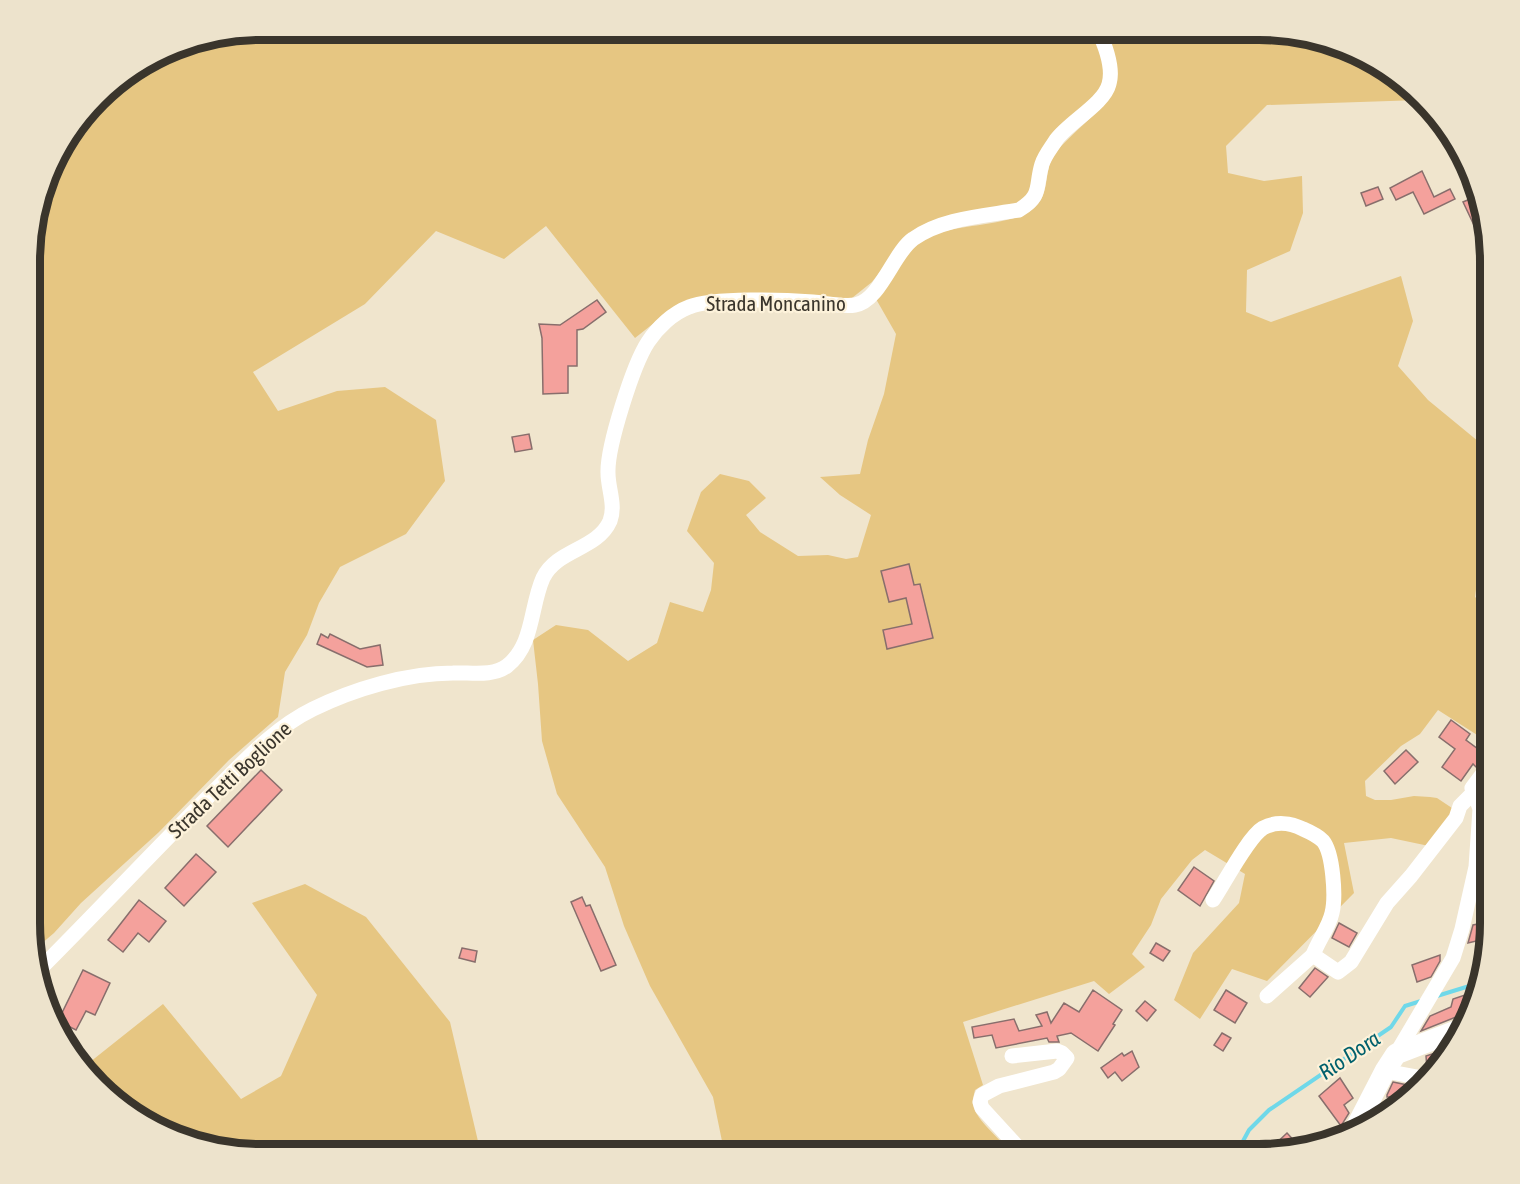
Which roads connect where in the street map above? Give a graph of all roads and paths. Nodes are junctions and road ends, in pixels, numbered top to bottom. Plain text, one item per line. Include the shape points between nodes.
1 (1101, 40) edge
2 (525, 641) joint
3 (1480, 777) edge
4 (1474, 792) junction
5 (1213, 900) dead end
6 (1313, 955) junction
7 (45, 964) edge
8 (1267, 996) dead end
9 (1449, 1035) edge
10 (1012, 1056) dead end
11 (1391, 1062) junction
12 (1419, 1075) edge
13 (1365, 1116) edge
14 (1015, 1144) edge

1 - 2 street, Strada Moncanino via 1111,76 1108,87 1059,136 1041,165 1039,189 1019,210 926,231 909,242 883,281 855,305 795,300 699,303 660,327 639,359 610,450 611,518 598,536 566,554 543,578
2 - 7 street, Strada Tetti Boglione via 502,670 404,677 344,696 284,725
3 - 4 street via 1472,788
4 - 6 street via 1388,903 1350,962 1338,972
4 - 11 street via 1480,809 1476,867 1453,958
5 - 6 street via 1262,828 1277,823 1314,834 1324,842 1334,895 1332,915
6 - 8 street
9 - 11 street
10 - 14 street via 1057,1051 1067,1058 1054,1072 999,1086 982,1095 982,1108
11 - 12 street
11 - 13 street

